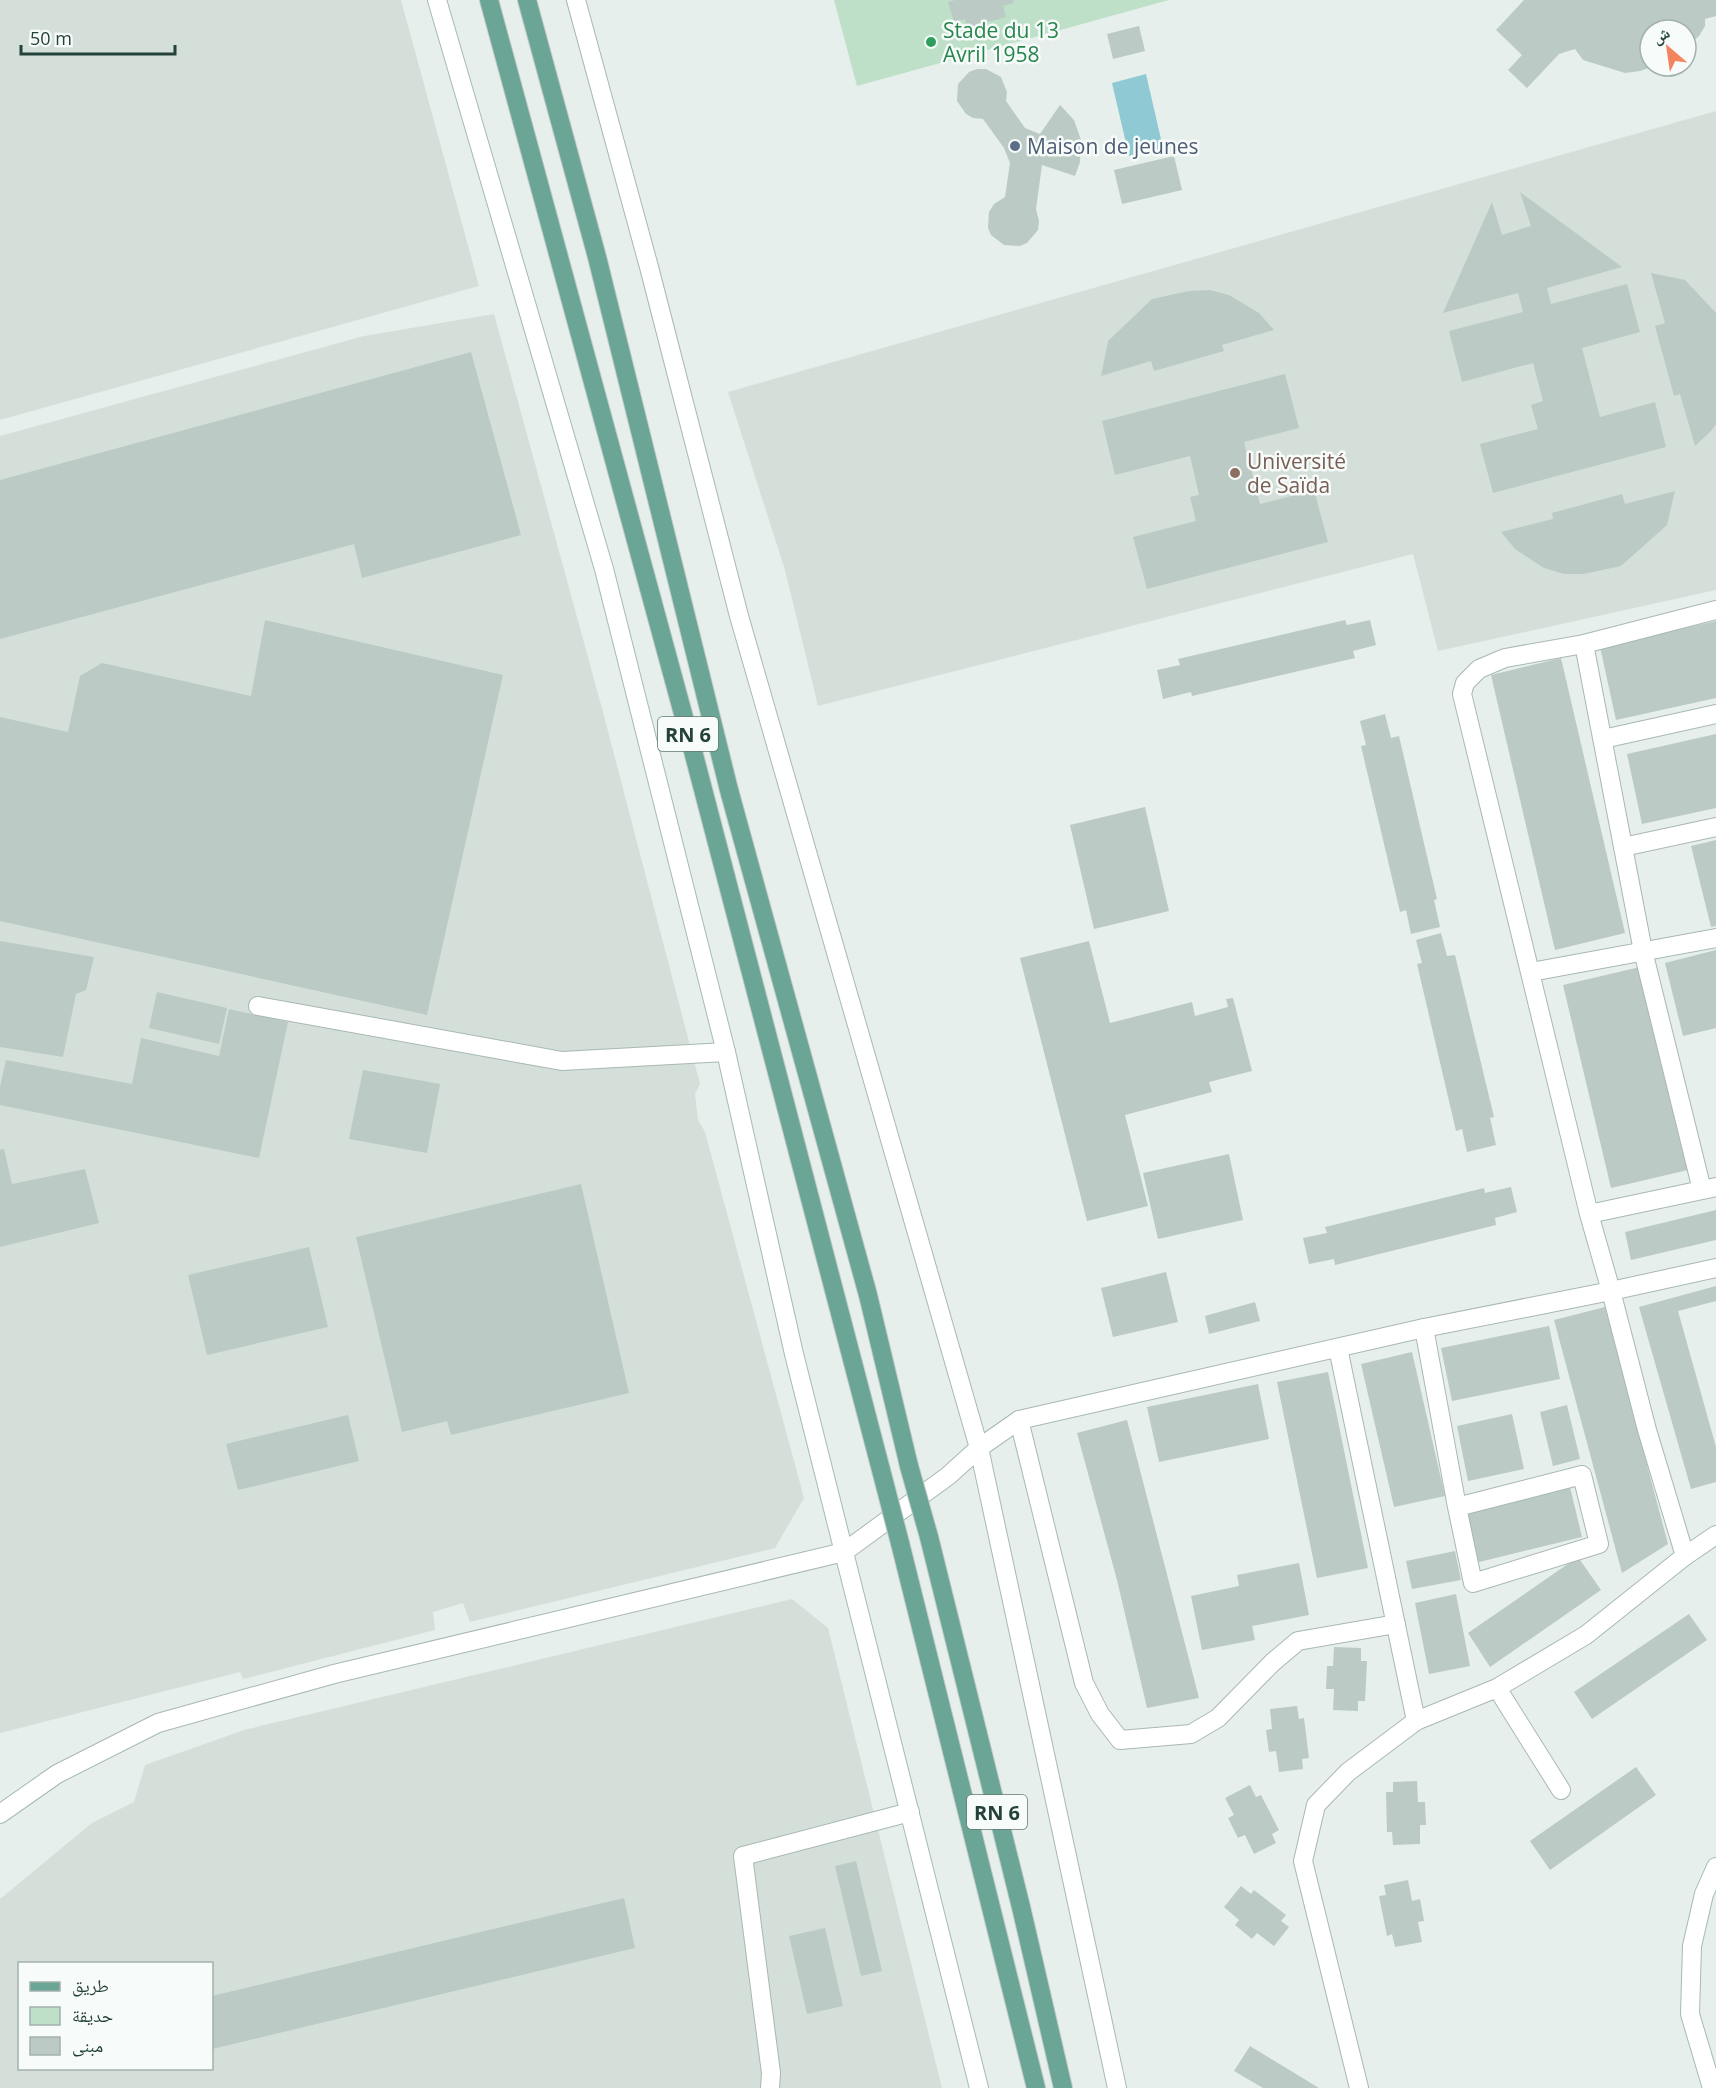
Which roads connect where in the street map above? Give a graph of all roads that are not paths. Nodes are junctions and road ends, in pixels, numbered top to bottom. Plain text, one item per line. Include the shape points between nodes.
1 (437, 0) edge
2 (489, 0) edge
3 (527, 0) edge
4 (576, 0) edge
5 (1716, 610) edge
6 (1584, 644) junction
7 (1716, 714) edge
8 (1603, 739) junction
9 (1716, 827) edge
10 (1623, 847) junction
11 (1716, 938) edge
12 (1643, 951) junction
13 (1531, 972) junction
14 (258, 1006) dead end
15 (726, 1052) junction
16 (1709, 1189) edge
17 (1589, 1214) junction
18 (1716, 1268) edge
19 (1611, 1291) junction
20 (1424, 1328) junction
21 (1338, 1348) junction
22 (1019, 1420) junction
23 (979, 1448) junction
24 (1457, 1507) junction
25 (1716, 1535) edge
26 (844, 1552) junction
27 (1685, 1556) junction
28 (1396, 1624) junction
29 (1497, 1688) junction
30 (1416, 1722) junction
31 (1561, 1790) dead end
32 (910, 1812) junction
33 (0, 1814) edge
34 (1716, 1867) edge
35 (770, 2088) edge
36 (979, 2088) edge
37 (1036, 2088) edge
38 (1063, 2088) edge
39 (1118, 2088) edge
40 (1359, 2088) edge
41 (1712, 2088) edge

1 - 15 street via 604,569
2 - 37 main road, RN 6, bridge via 688,732 900,1543
3 - 38 main road, RN 6, bridge via 597,256 729,790 868,1294
4 - 23 street via 739,615
5 - 6 street
6 - 8 street
6 - 13 street via 1505,658 1479,669 1465,683 1462,694
7 - 8 street
8 - 10 street
9 - 10 street
10 - 12 street
11 - 12 street
12 - 13 street
12 - 16 street
13 - 17 street
14 - 15 street via 562,1061
15 - 26 street via 794,1354
16 - 17 street
17 - 19 street
18 - 19 street
19 - 20 street
19 - 27 street
20 - 21 street
20 - 24 street
21 - 22 street
21 - 28 street
22 - 23 street
22 - 28 street via 1084,1683 1100,1714 1120,1740 1191,1734 1218,1718 1298,1641
23 - 26 street via 948,1476
23 - 39 street
24 - 24 street via 1582,1475 1599,1545 1473,1583
25 - 27 street
26 - 32 street
26 - 33 street via 334,1674 158,1723 57,1774
27 - 29 street via 1586,1635
28 - 30 street
29 - 30 street
29 - 31 street
30 - 40 street via 1348,1772 1316,1805 1303,1861
32 - 35 street via 743,1856
32 - 36 street
34 - 41 street via 1704,1894 1692,1946 1690,2014

